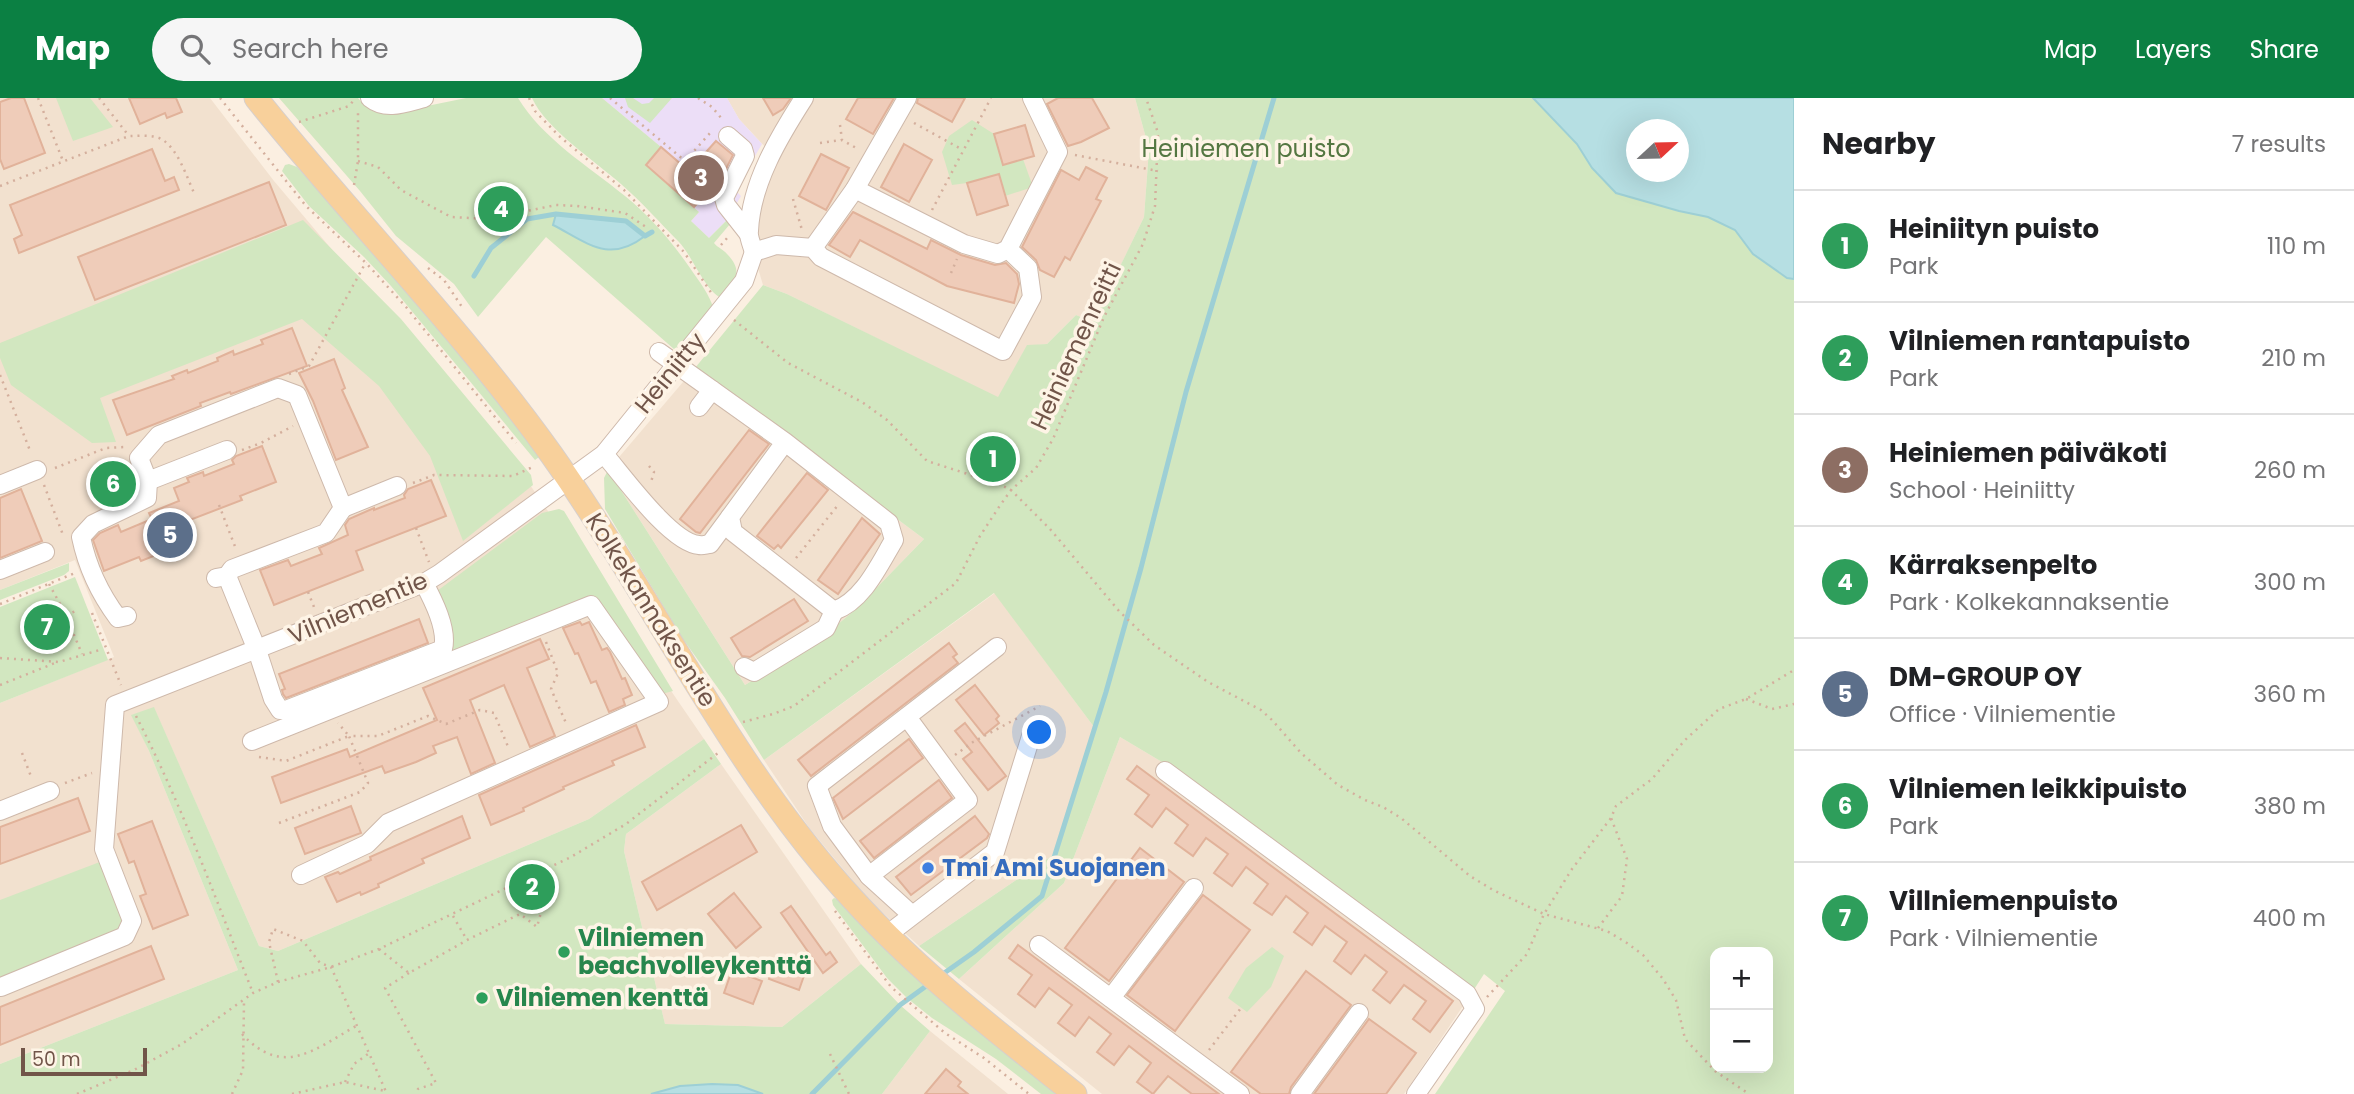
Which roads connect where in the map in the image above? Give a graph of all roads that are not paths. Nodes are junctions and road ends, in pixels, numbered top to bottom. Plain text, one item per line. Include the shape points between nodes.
1 (256, 98) edge
2 (424, 98) edge
3 (804, 98) edge
4 (1032, 98) edge
5 (364, 103) edge
6 (903, 106) edge
7 (721, 129) road end
8 (855, 189) junction
9 (748, 233) junction
10 (810, 248) junction
11 (1008, 248) junction
12 (754, 252) junction
13 (659, 352) dead end
14 (677, 365) junction
15 (712, 390) junction
16 (699, 407) dead end
17 (785, 442) junction
18 (225, 451) road end
19 (604, 454) junction
20 (44, 470) road end
21 (148, 481) junction
22 (0, 485) edge
23 (561, 485) junction
24 (397, 486) road end
25 (343, 508) junction
26 (730, 517) junction
27 (45, 552) dead end
28 (0, 570) edge
29 (428, 576) junction
30 (834, 611) junction
31 (127, 616) dead end
32 (997, 648) dead end
33 (257, 650) junction
34 (744, 667) dead end
35 (906, 717) junction
36 (1032, 733) dead end
37 (255, 749) road end
38 (1165, 771) dead end
39 (44, 793) road end
40 (0, 811) edge
41 (301, 875) dead end
42 (869, 876) junction
43 (1194, 888) dead end
44 (912, 915) junction
45 (887, 935) junction
46 (1039, 945) dead end
47 (1, 987) edge
48 (1111, 998) junction
49 (1359, 1013) dead end
50 (1074, 1094) edge
51 (1240, 1094) edge
52 (1300, 1094) edge
53 (1416, 1094) edge

1 - 23 main road, Kolkekannaksentie via 503,390
2 - 5 street via 390,105
3 - 9 street via 776,143 751,206
4 - 11 street via 1058,152
6 - 8 street
7 - 9 street via 745,156 724,198
8 - 10 street
8 - 11 street via 964,244 998,254
9 - 12 street
10 - 11 street via 1003,351 1032,297 1028,268
10 - 12 street via 776,245
12 - 14 street, Heiniitty via 744,281
13 - 14 street
14 - 15 street
14 - 19 street, Heiniitty
15 - 16 street
15 - 17 street
17 - 26 street
17 - 30 street via 889,523 894,540 872,577 844,607
18 - 21 street
19 - 23 street, Heiniitty
19 - 26 street via 656,516 685,540 710,544
20 - 22 street
21 - 25 street via 139,458 159,435 278,388 297,395
21 - 31 street via 147,498 93,524 81,537 86,559 108,604 118,618
23 - 29 street, Vilniementie
23 - 45 main road, Kolkekannaksentie via 718,734 841,886
24 - 25 street
25 - 33 street via 326,533 222,577
26 - 30 street via 733,532
27 - 28 street
29 - 33 street, Vilniementie
29 - 33 street via 443,649 286,710 279,710 273,699
30 - 34 street via 826,628 754,672
32 - 35 street
33 - 47 street, Vilniementie via 223,671 173,692 115,705 104,849 131,922 125,936
35 - 42 street via 817,786 832,825
35 - 42 street via 968,800
36 - 44 street via 995,852
37 - 41 street via 327,711 591,605 659,702 388,823 367,844
38 - 53 street via 1467,994 1475,1009
39 - 40 street
42 - 44 street
43 - 48 street
44 - 45 street
45 - 50 main road, Kolkekannaksentie
46 - 48 street
48 - 51 street
49 - 52 street

